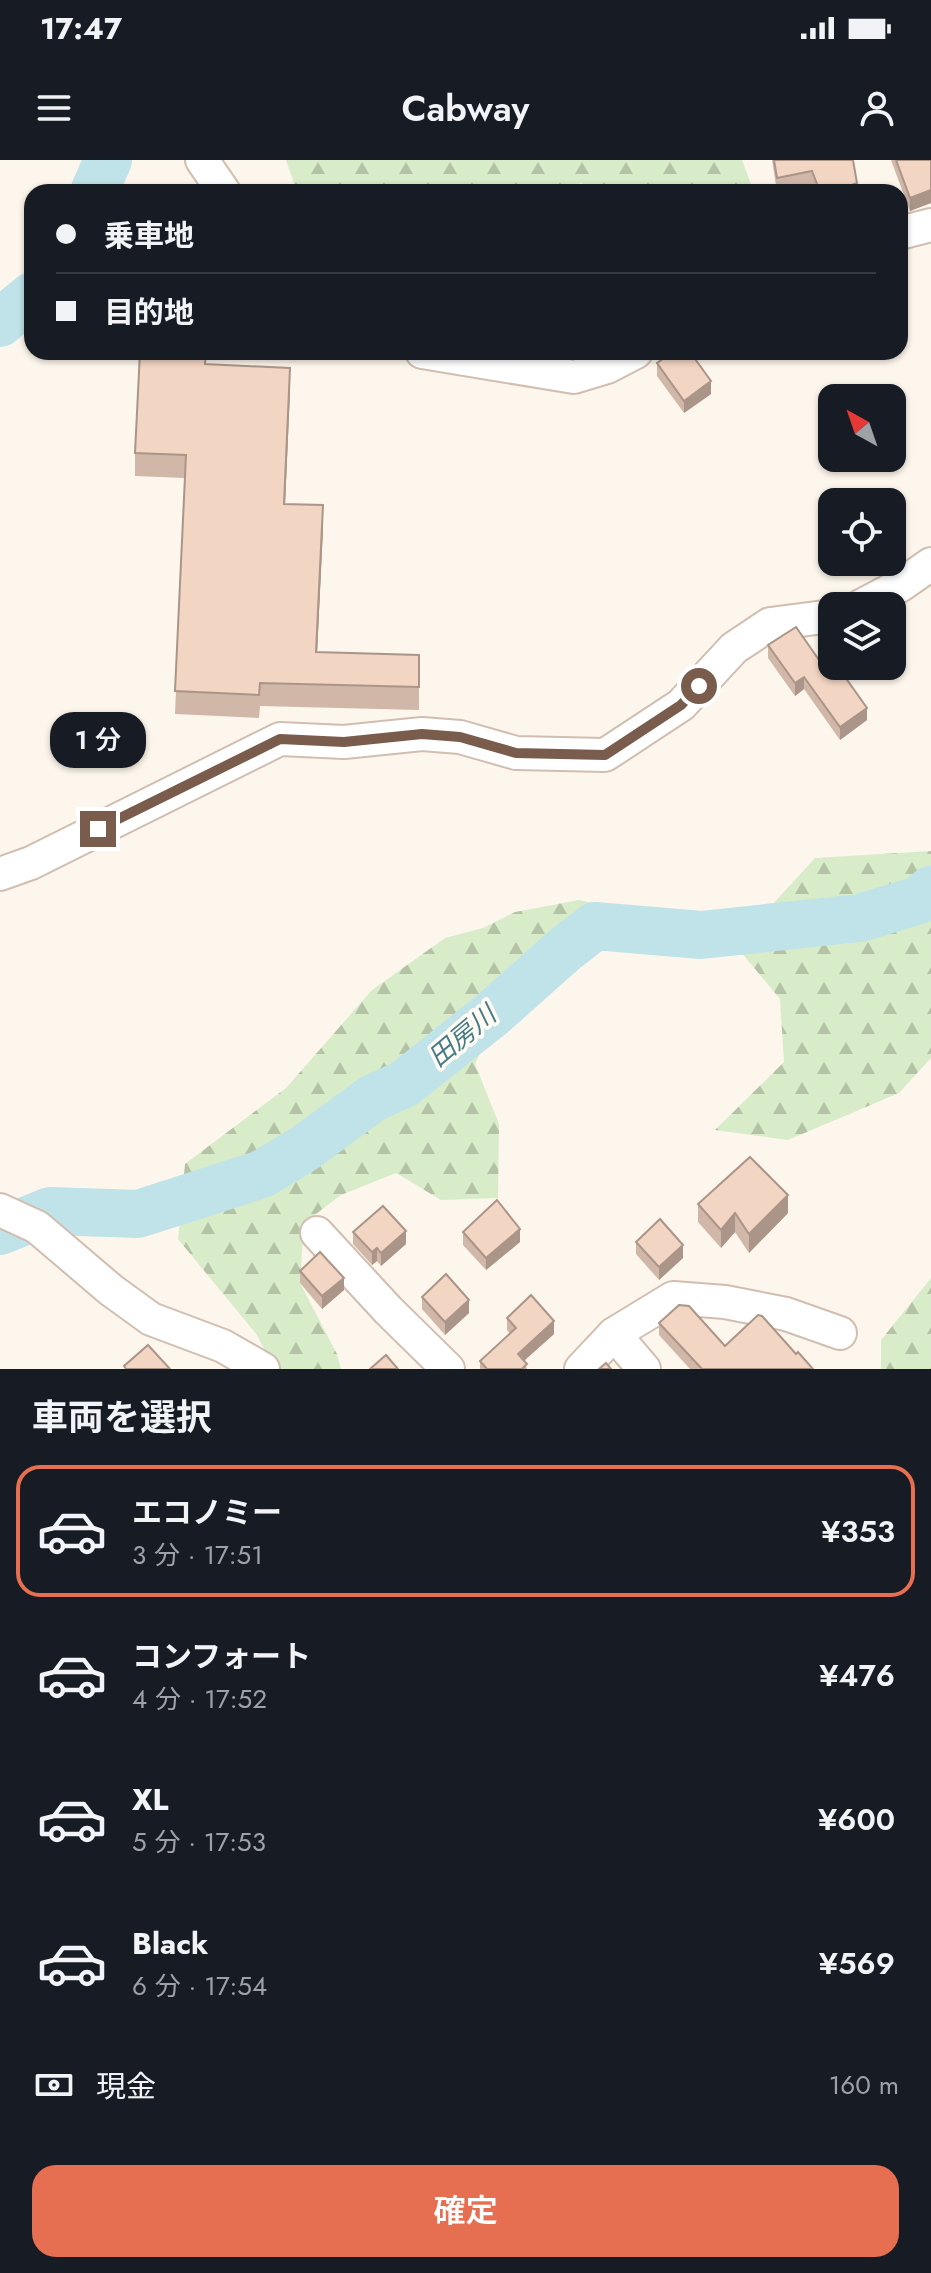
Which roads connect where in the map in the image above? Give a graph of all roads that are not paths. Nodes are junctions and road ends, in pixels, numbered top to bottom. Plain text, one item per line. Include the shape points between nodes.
1 (202, 160) edge
2 (218, 184) edge
3 (931, 225) edge
4 (908, 231) edge
5 (471, 360) edge
6 (621, 360) edge
7 (931, 564) edge
8 (888, 592) edge
9 (818, 618) edge
10 (0, 874) edge
11 (0, 1184) edge
12 (13, 1215) edge
13 (317, 1233) dead end
14 (840, 1333) dead end
15 (614, 1334) junction
16 (263, 1369) edge
17 (448, 1369) edge
18 (581, 1369) edge
19 (644, 1369) edge

1 - 2 street
3 - 4 street
5 - 6 street via 574,377
7 - 8 street
9 - 10 street via 770,624 734,648 681,705 605,755 516,753 460,737 422,734 344,742 280,739
11 - 12 street
12 - 16 street via 151,1319 223,1346
13 - 17 street
14 - 15 street via 786,1314 673,1298
15 - 18 street
15 - 19 street

